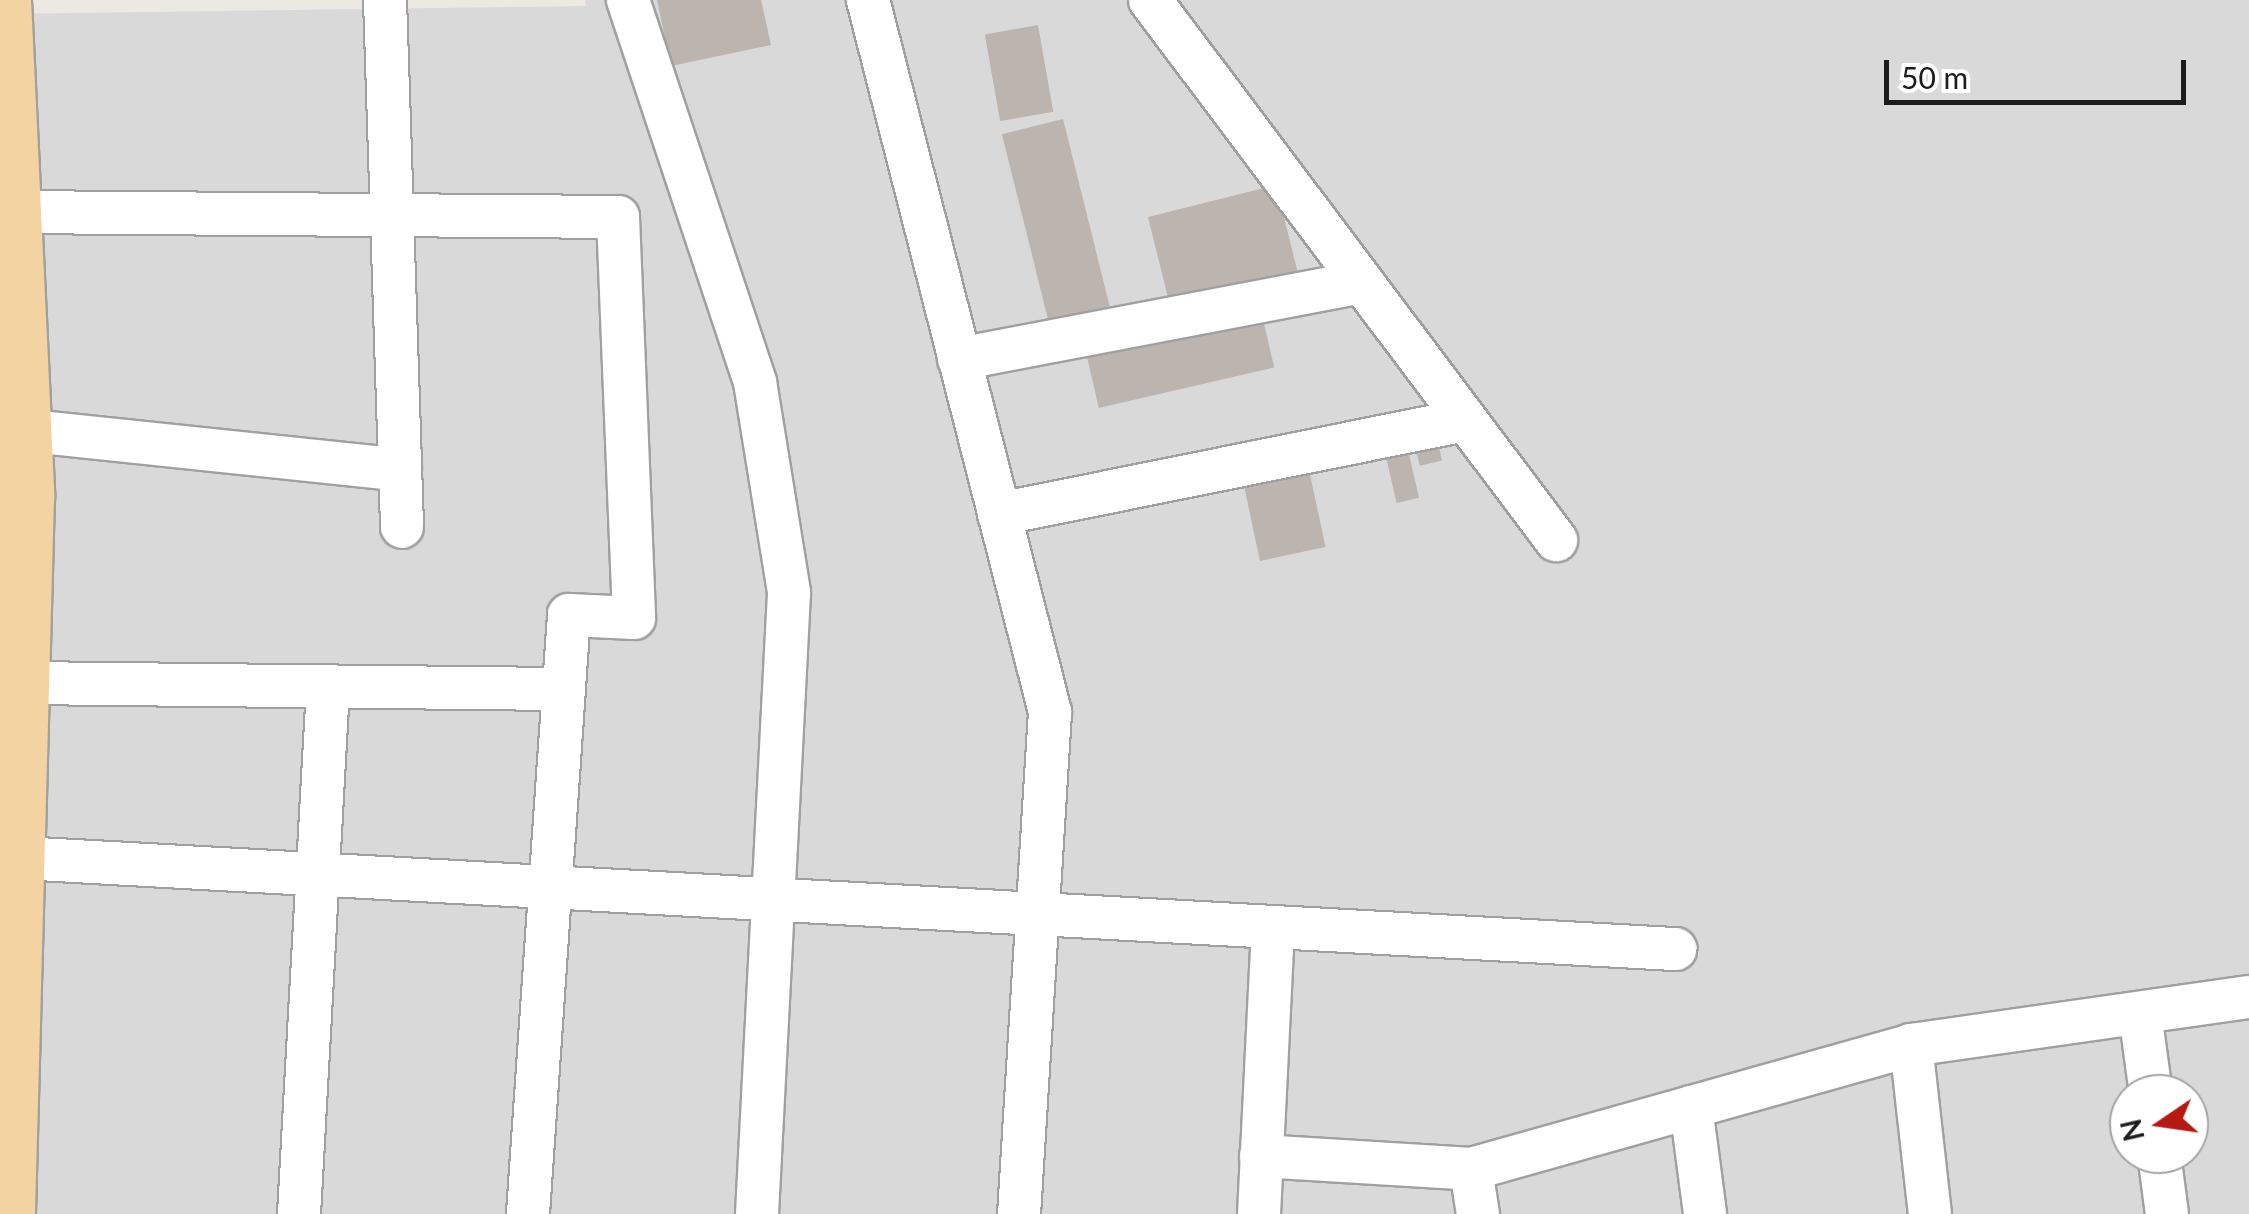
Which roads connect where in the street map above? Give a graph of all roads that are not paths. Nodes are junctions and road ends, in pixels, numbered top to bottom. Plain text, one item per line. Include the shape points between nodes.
1 (3, 0) edge
2 (385, 0) edge
3 (628, 0) edge
4 (868, 0) edge
5 (1150, 0) edge
6 (12, 212) junction
7 (392, 216) junction
8 (1362, 282) junction
9 (960, 359) junction
10 (1465, 420) junction
11 (22, 430) junction
12 (400, 470) junction
13 (13, 496) edge
14 (999, 514) junction
15 (402, 527) dead end
16 (1556, 540) dead end
17 (23, 683) junction
18 (328, 687) junction
19 (564, 689) junction
20 (20, 858) junction
21 (318, 874) junction
22 (550, 888) junction
23 (774, 899) junction
24 (1037, 914) junction
25 (1273, 927) junction
26 (1676, 949) dead end
27 (2249, 997) edge
28 (2140, 1013) junction
29 (1911, 1045) junction
30 (8, 1068) edge
31 (2148, 1074) edge
32 (1691, 1107) junction
33 (1262, 1156) junction
34 (1470, 1169) junction
35 (2162, 1174) edge
36 (5, 1200) edge
37 (299, 1214) edge
38 (528, 1214) edge
39 (758, 1214) edge
40 (1019, 1214) edge
41 (1258, 1214) edge
42 (1478, 1214) edge
43 (1705, 1214) edge
44 (1930, 1214) edge
45 (2167, 1214) edge

1 - 6 main road
2 - 7 street
3 - 23 street via 755,382 790,593
4 - 9 street
5 - 8 street
6 - 7 street
6 - 11 main road
7 - 12 street
7 - 19 street via 618,218 634,618 568,615
8 - 9 street
8 - 10 street
9 - 14 street
10 - 14 street
10 - 16 street
11 - 12 street
11 - 13 main road
12 - 15 street
13 - 17 main road
14 - 24 street via 1050,712
17 - 18 street
17 - 20 main road
18 - 19 street
18 - 21 street
19 - 22 street
20 - 21 street
20 - 30 main road
21 - 22 street
21 - 37 street
22 - 23 street
22 - 38 street
23 - 24 street
23 - 39 street
24 - 25 street
24 - 40 street
25 - 26 street
25 - 33 street
27 - 28 street
28 - 29 street
28 - 31 street
29 - 32 street
29 - 44 street
30 - 36 main road
32 - 34 street
32 - 43 street
33 - 34 street
33 - 41 street
34 - 42 street
35 - 45 street

